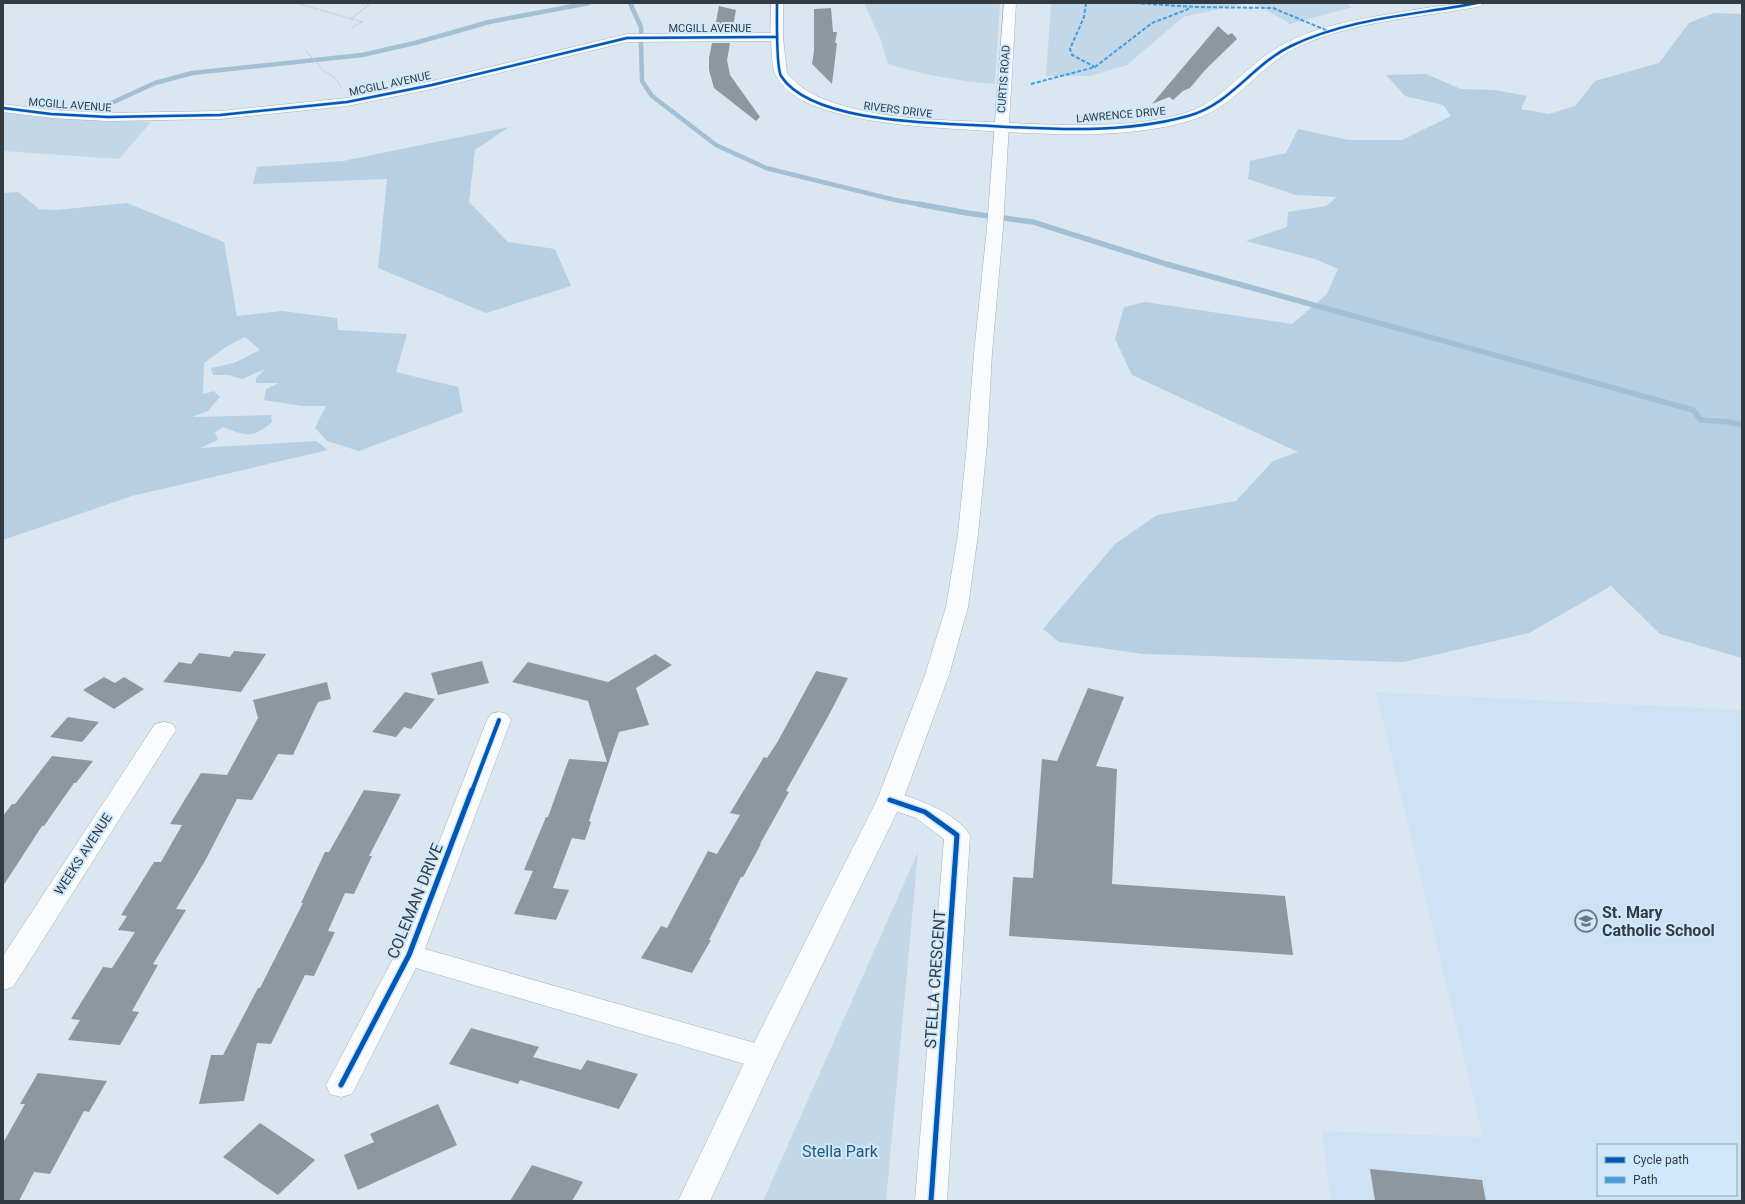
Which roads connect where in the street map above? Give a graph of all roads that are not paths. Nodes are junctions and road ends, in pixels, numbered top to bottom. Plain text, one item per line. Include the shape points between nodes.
1 (777, 3) edge
2 (1010, 3) edge
3 (1477, 3) edge
4 (777, 37) junction
5 (3, 108) edge
6 (1002, 127) junction
7 (499, 720) dead end
8 (164, 730) dead end
9 (890, 800) junction
10 (409, 955) junction
11 (3, 979) edge
12 (762, 1057) junction
13 (341, 1085) dead end
14 (694, 1201) edge
15 (931, 1201) edge

1 - 4 street, RIVERS DRIVE
2 - 6 street, CURTIS ROAD
3 - 6 street, LAWRENCE DRIVE via 1346,25 1309,38 1273,55 1216,104 1190,116 1139,125 1098,128
4 - 5 street, MCGILL AVENUE via 627,38 432,85 347,102 220,115 159,117 51,114
4 - 6 street, RIVERS DRIVE via 780,74 798,92 834,108 868,117
6 - 9 street, CURTIS ROAD via 977,444 968,534 957,607 937,675
7 - 10 street, COLEMAN DRIVE
8 - 11 street, WEEKS AVENUE
9 - 12 street, CURTIS ROAD
9 - 15 street, STELLA CRESCENT via 925,812 957,835
10 - 12 street, COLEMAN DRIVE
10 - 13 street, COLEMAN DRIVE
12 - 14 street, CURTIS ROAD

